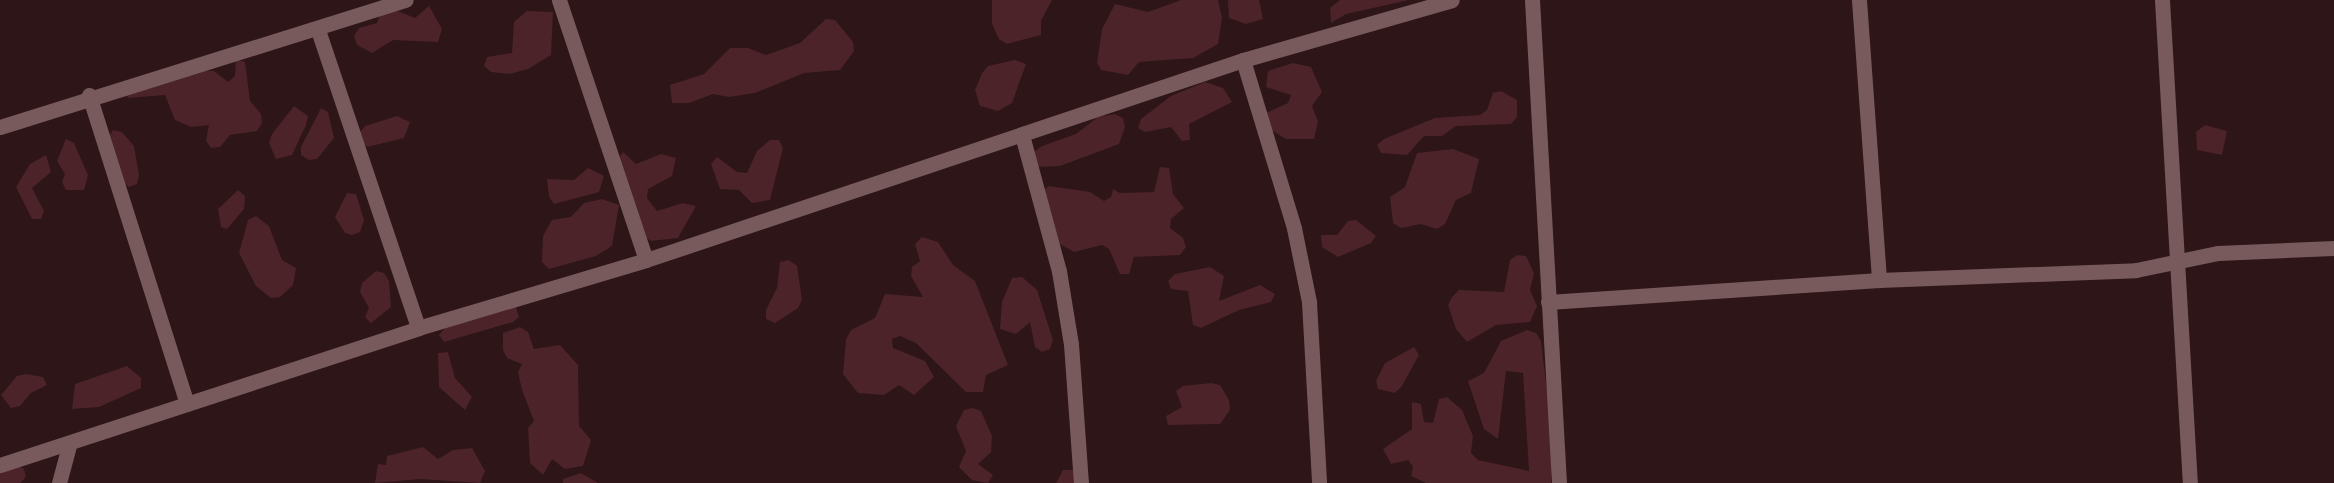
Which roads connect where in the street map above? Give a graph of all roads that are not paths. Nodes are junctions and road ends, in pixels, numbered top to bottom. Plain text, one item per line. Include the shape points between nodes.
1 (406, 0) edge
2 (559, 0) edge
3 (1452, 0) edge
4 (1532, 0) edge
5 (1859, 0) edge
6 (2162, 0) edge
7 (318, 30) junction
8 (1243, 60) junction
9 (89, 96) junction
10 (0, 127) edge
11 (1022, 135) junction
12 (2334, 248) edge
13 (646, 260) junction
14 (2176, 262) junction
15 (1879, 280) junction
16 (1548, 302) junction
17 (418, 328) junction
18 (187, 404) junction
19 (69, 444) junction
20 (0, 465) edge
21 (59, 483) edge
22 (1081, 483) edge
23 (1320, 483) edge
24 (1559, 483) edge
25 (2190, 483) edge

1 - 7 street
2 - 13 street
3 - 8 street
4 - 16 street
5 - 15 street
6 - 14 street
7 - 9 street
7 - 17 street
8 - 11 street
8 - 23 street via 1294,228 1309,302
9 - 10 street
9 - 18 street
11 - 13 street
11 - 22 street via 1058,271 1071,344
12 - 14 street via 2218,253
13 - 17 street
14 - 15 street via 2136,270
14 - 25 street
15 - 16 street
16 - 24 street
17 - 18 street
18 - 19 street
19 - 20 street
19 - 21 street

